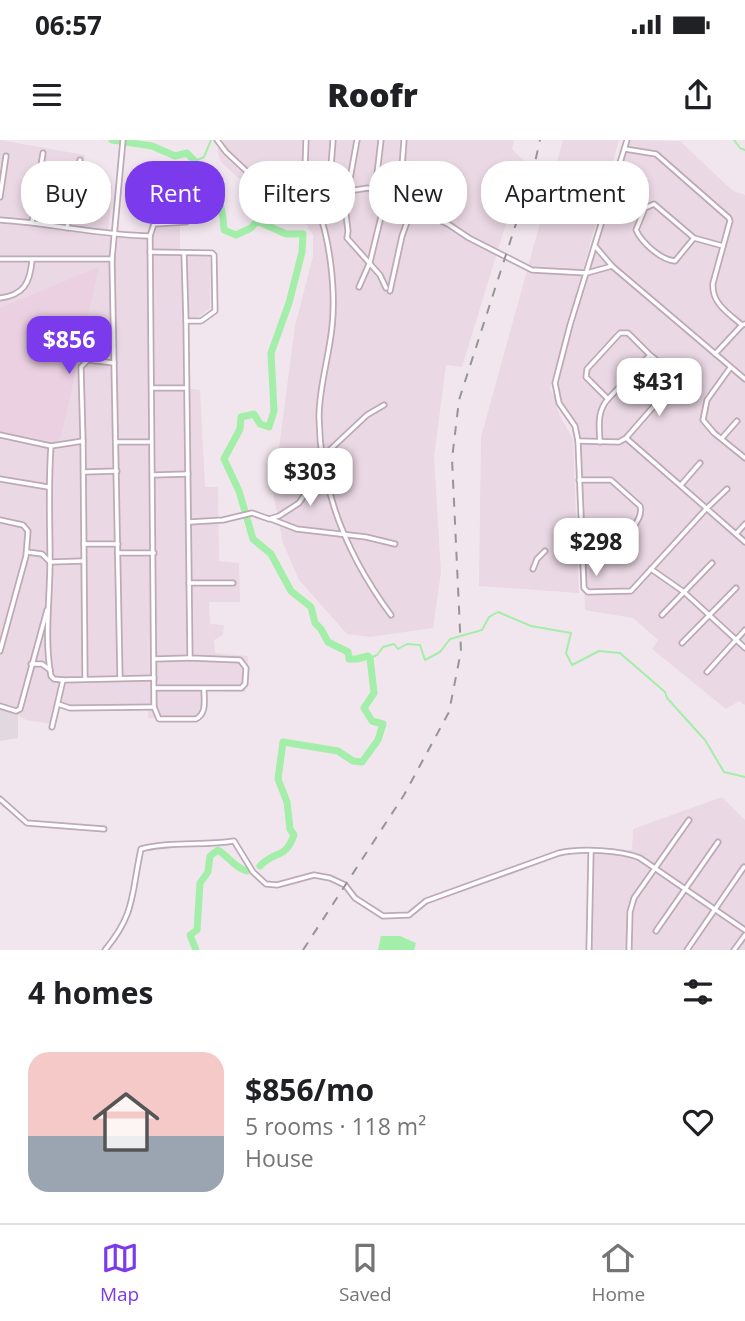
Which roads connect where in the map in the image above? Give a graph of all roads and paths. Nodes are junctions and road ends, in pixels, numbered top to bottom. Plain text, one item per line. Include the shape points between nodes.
1 (124, 140) edge
2 (217, 140) edge
3 (306, 140) edge
4 (333, 140) edge
5 (357, 140) edge
6 (381, 140) edge
7 (404, 140) edge
8 (627, 140) edge
9 (625, 147) junction
10 (43, 153) dead end
11 (6, 156) dead end
12 (80, 160) dead end
13 (42, 161) edge
14 (305, 161) edge
15 (331, 161) edge
16 (353, 161) edge
17 (379, 161) edge
18 (402, 161) edge
19 (239, 164) edge
20 (0, 197) edge
21 (0, 220) edge
22 (21, 221) edge
23 (44, 224) edge
24 (154, 224) edge
25 (323, 224) edge
26 (347, 224) edge
27 (379, 224) edge
28 (406, 224) edge
29 (448, 224) edge
30 (67, 228) junction
31 (113, 235) junction
32 (150, 236) junction
33 (694, 239) junction
34 (595, 246) junction
35 (723, 246) junction
36 (149, 252) junction
37 (184, 253) junction
38 (0, 259) edge
39 (112, 259) junction
40 (32, 260) junction
41 (370, 262) junction
42 (612, 266) junction
43 (586, 273) junction
44 (359, 287) dead end
45 (0, 298) edge
46 (186, 321) junction
47 (743, 325) edge
48 (715, 354) junction
49 (650, 355) junction
50 (114, 363) junction
51 (730, 368) junction
52 (745, 379) edge
53 (152, 388) junction
54 (186, 388) junction
55 (608, 399) junction
56 (384, 405) dead end
57 (737, 421) dead end
58 (0, 435) edge
59 (626, 438) junction
60 (722, 439) junction
61 (83, 441) junction
62 (578, 441) junction
63 (116, 442) junction
64 (151, 442) junction
65 (600, 442) junction
66 (51, 446) junction
67 (322, 458) junction
68 (745, 458) edge
69 (700, 463) dead end
70 (117, 471) junction
71 (83, 472) junction
72 (188, 474) junction
73 (153, 475) junction
74 (0, 478) edge
75 (579, 480) junction
76 (681, 485) junction
77 (48, 487) junction
78 (727, 489) dead end
79 (706, 509) junction
80 (269, 519) junction
81 (0, 520) edge
82 (190, 522) junction
83 (745, 524) edge
84 (736, 534) junction
85 (344, 535) junction
86 (745, 542) edge
87 (84, 544) junction
88 (118, 544) junction
89 (395, 544) dead end
90 (545, 551) dead end
91 (27, 552) junction
92 (118, 553) junction
93 (154, 553) junction
94 (582, 554) junction
95 (83, 561) junction
96 (50, 562) junction
97 (712, 563) dead end
98 (533, 569) dead end
99 (652, 569) junction
100 (189, 583) junction
101 (233, 583) dead end
102 (736, 588) dead end
103 (684, 592) junction
104 (48, 605) junction
105 (391, 615) dead end
106 (662, 615) dead end
107 (709, 615) junction
108 (0, 626) edge
109 (6, 626) junction
110 (745, 630) edge
111 (736, 640) junction
112 (682, 643) dead end
113 (745, 648) edge
114 (0, 652) edge
115 (155, 659) junction
116 (190, 659) junction
117 (31, 664) junction
118 (50, 670) junction
119 (707, 672) dead end
120 (120, 678) junction
121 (154, 678) junction
122 (85, 679) junction
123 (63, 680) junction
124 (155, 688) junction
125 (204, 689) junction
126 (58, 704) junction
127 (0, 706) edge
128 (154, 707) junction
129 (52, 727) dead end
130 (0, 799) edge
131 (689, 820) dead end
132 (104, 829) dead end
133 (718, 842) dead end
134 (592, 851) junction
135 (655, 867) junction
136 (744, 867) edge
137 (684, 888) junction
138 (715, 910) junction
139 (656, 931) dead end
140 (745, 932) edge
141 (105, 950) edge
142 (589, 950) edge
143 (629, 950) edge
144 (687, 950) edge
145 (734, 950) edge

1 - 31 street
2 - 19 street
3 - 14 street
4 - 15 street
5 - 16 street
6 - 17 street
7 - 18 street
8 - 9 street
9 - 34 street
9 - 35 street via 656,154 729,218
10 - 13 street
11 - 20 street
12 - 30 street
21 - 22 street
23 - 30 street
24 - 32 street
25 - 67 street via 332,325 319,416
26 - 41 street via 347,239
27 - 41 street
28 - 41 street via 388,290
29 - 43 street via 532,270
30 - 31 street
31 - 32 street
31 - 39 street
32 - 36 street
33 - 33 street via 654,204 645,208 636,230 667,261 675,261
33 - 35 street
34 - 42 street
34 - 43 street
35 - 47 street via 712,293
36 - 37 street
36 - 53 street
37 - 46 street
37 - 46 street via 215,256 215,310 201,321
38 - 40 street
39 - 40 street
39 - 50 street
40 - 45 street via 25,288
41 - 44 street
42 - 43 street
42 - 48 street
43 - 62 street via 555,383 559,403 575,426
46 - 54 street
47 - 48 street
48 - 51 street
49 - 55 street
49 - 55 street via 628,333 620,333 586,373
49 - 59 street via 673,373 675,382
50 - 61 street via 88,360 81,367
50 - 63 street
51 - 52 street
51 - 60 street via 704,409 703,420
53 - 54 street
53 - 64 street
54 - 72 street
55 - 65 street via 600,415
56 - 67 street
57 - 60 street
58 - 66 street
59 - 65 street
59 - 76 street
60 - 68 street
61 - 66 street
61 - 71 street
62 - 65 street
62 - 75 street
63 - 64 street
63 - 70 street
64 - 73 street
66 - 77 street
67 - 80 street via 302,499
67 - 85 street via 330,499
69 - 76 street
70 - 71 street
70 - 88 street
71 - 87 street
72 - 73 street
72 - 82 street
73 - 93 street
74 - 77 street
75 - 94 street
75 - 94 street via 611,480 642,510 610,550
76 - 79 street
77 - 96 street
78 - 79 street
79 - 84 street
79 - 99 street
80 - 82 street via 252,513
80 - 85 street via 297,529
81 - 91 street via 26,526
82 - 100 street
83 - 84 street
84 - 86 street
85 - 89 street
85 - 105 street
87 - 88 street
87 - 95 street
88 - 92 street
90 - 98 street
91 - 96 street via 42,554
91 - 109 street
92 - 93 street
92 - 120 street
93 - 115 street
94 - 99 street via 588,592 631,591
95 - 96 street
95 - 122 street
96 - 104 street
97 - 103 street
99 - 103 street
100 - 101 street
100 - 116 street
102 - 107 street
103 - 106 street
103 - 107 street
104 - 117 street
104 - 118 street
107 - 111 street
107 - 112 street
108 - 109 street
109 - 114 street
110 - 111 street
111 - 113 street
111 - 119 street
115 - 116 street
115 - 121 street
116 - 125 street via 245,664 243,687
117 - 118 street via 43,664
117 - 127 street via 20,709
118 - 123 street via 52,678
120 - 121 street
120 - 122 street
121 - 124 street
122 - 123 street
123 - 126 street
124 - 125 street
124 - 128 street
125 - 128 street via 204,711 196,719 159,719
126 - 128 street via 70,708
126 - 129 street
130 - 132 street via 27,823
131 - 135 street
133 - 137 street
134 - 135 street via 635,856
134 - 141 street via 559,853 426,901 409,915 390,916 378,914 345,885 322,876 266,884 234,841 152,846 141,849 131,909
134 - 142 street
135 - 137 street
135 - 143 street via 631,905
136 - 138 street
137 - 138 street
137 - 139 street
138 - 140 street
138 - 144 street
140 - 145 street

